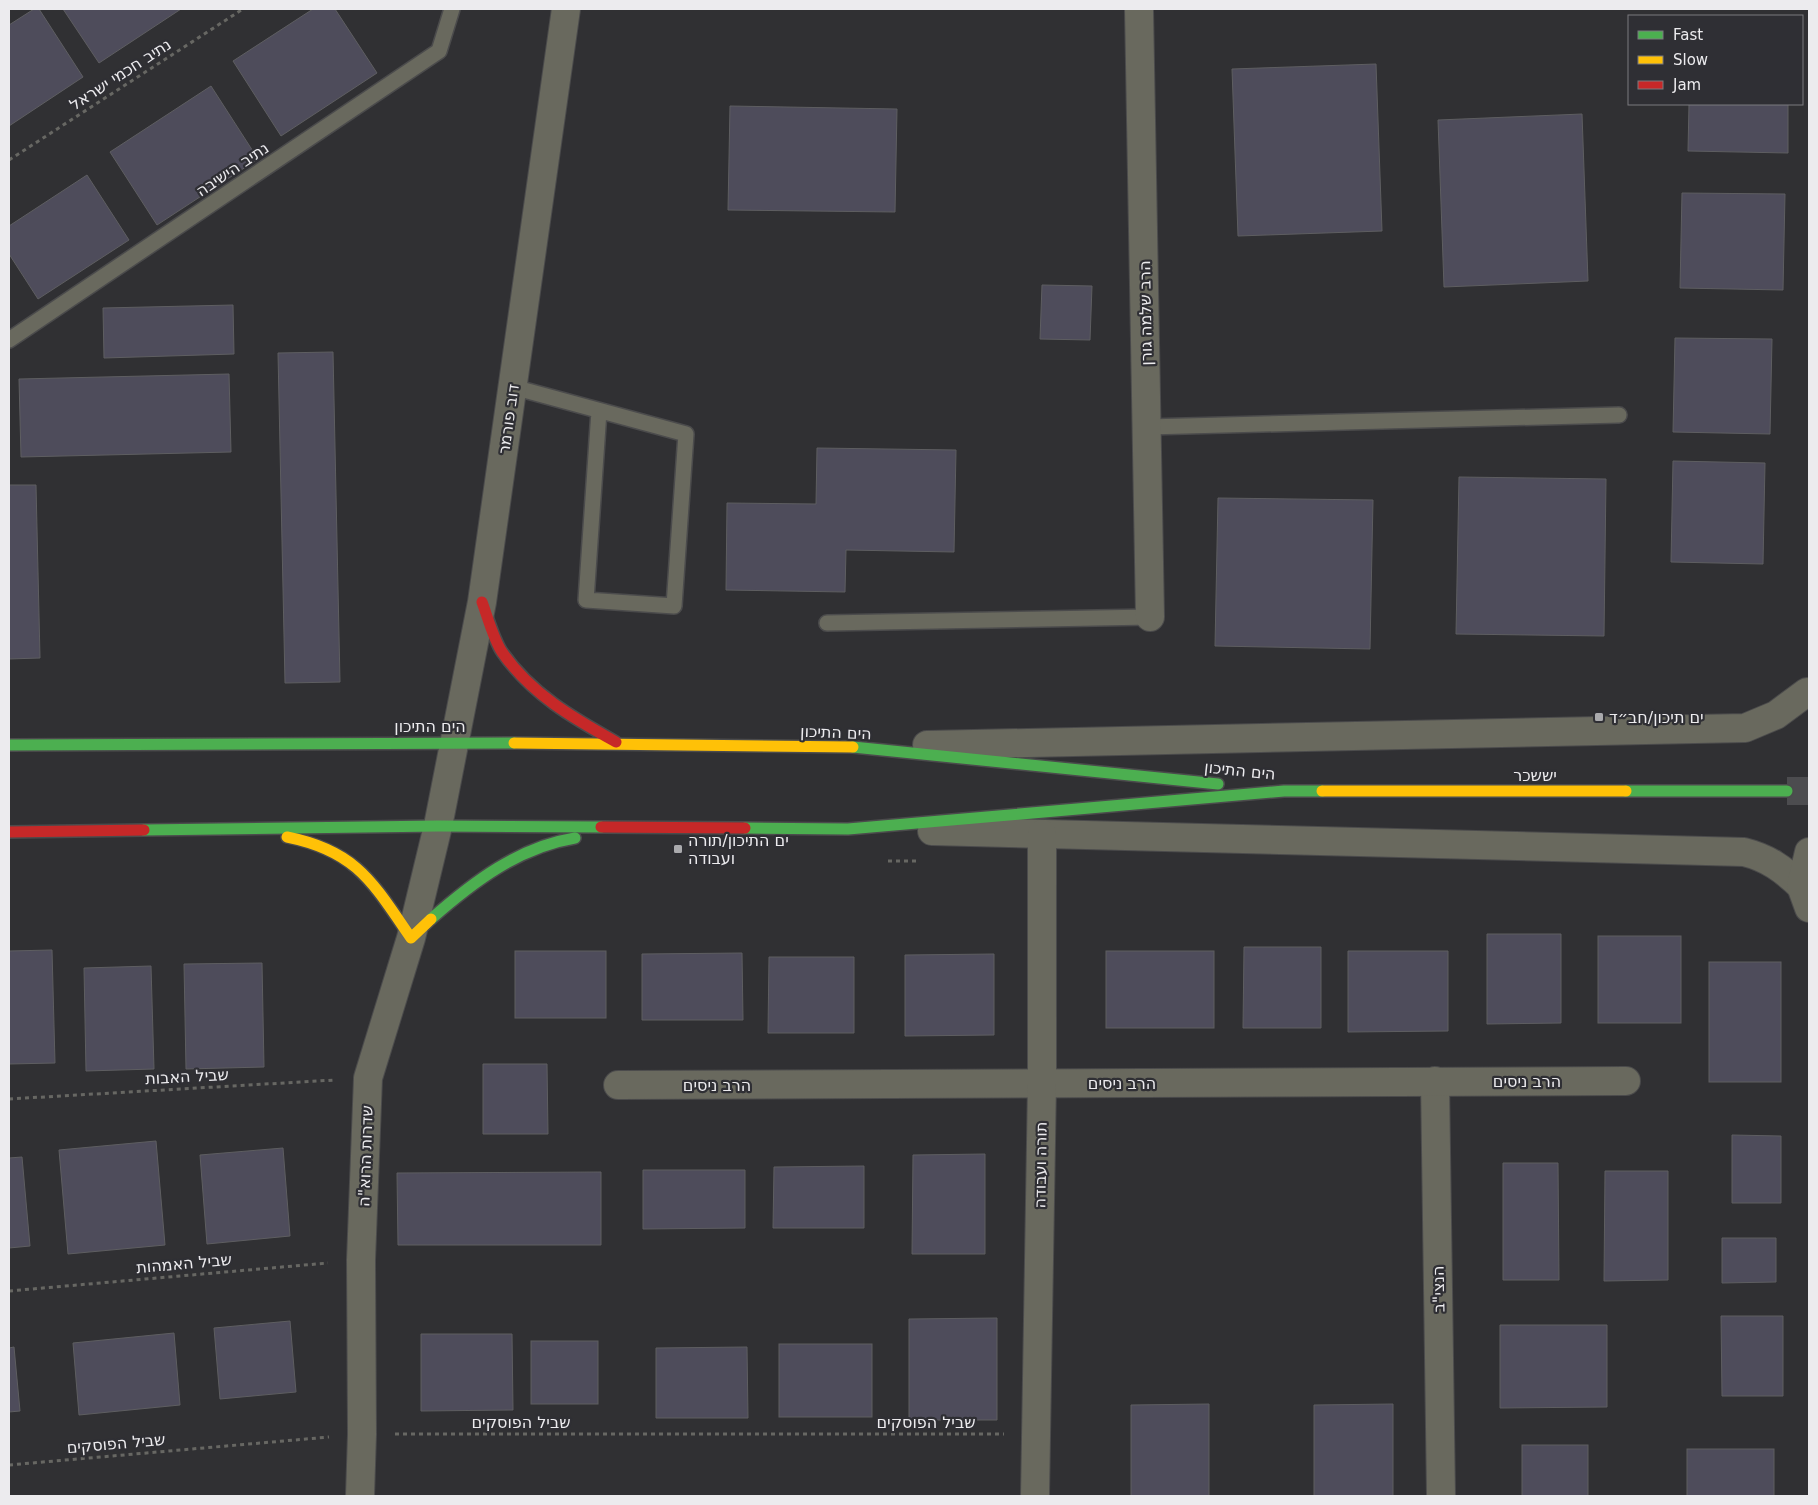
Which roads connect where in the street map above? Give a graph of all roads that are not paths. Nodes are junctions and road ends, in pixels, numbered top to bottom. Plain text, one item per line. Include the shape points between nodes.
1 (452, 9) edge
2 (566, 9) edge
3 (1139, 9) edge
4 (9, 340) edge
5 (513, 387) junction
6 (599, 411) junction
7 (1619, 415) dead end
8 (1147, 426) junction
9 (482, 602) junction
10 (1150, 617) joint
11 (827, 623) dead end
12 (1808, 696) edge
13 (454, 742) junction
14 (620, 744) junction
15 (9, 745) edge
16 (853, 747) junction
17 (1284, 791) junction
18 (1787, 791) tunnel mouth
19 (438, 826) junction
20 (634, 828) junction
21 (252, 829) junction
22 (848, 829) junction
23 (9, 832) edge
24 (1042, 834) junction
25 (1809, 852) edge
26 (1805, 897) edge
27 (412, 938) junction
28 (1435, 1081) junction
29 (1626, 1081) dead end
30 (1042, 1083) junction
31 (618, 1085) dead end
32 (360, 1496) edge
33 (1035, 1496) edge
34 (1441, 1496) edge

1 - 4 lane, נתיב הישיבה via 438,51
2 - 5 street, דוב פורמר
3 - 8 street, הרב שלמה גורן
5 - 6 lane
5 - 9 street, דוב פורמר
6 - 6 lane via 686,434 674,606 586,600
7 - 8 lane
8 - 10 street, הרב שלמה גורן
9 - 13 street, דוב פורמר
9 - 14 street via 501,651 531,687 566,714
10 - 11 lane
12 - 16 street via 1745,728
13 - 14 street, הים התיכון
13 - 15 street, הים התיכון
13 - 19 street, דוב פורמר
14 - 16 street, הים התיכון
16 - 17 street, הים התיכון
17 - 18 street, יששכר
17 - 22 street, הים התיכון
19 - 20 street, הים התיכון
19 - 21 street, הים התיכון
19 - 27 street, שדרות הרוא"ה
20 - 22 street, הים התיכון
20 - 27 street via 551,842 512,860 466,887
21 - 23 street, הים התיכון
21 - 27 street via 313,842 350,862 378,892
22 - 24 street
24 - 26 street via 1744,852 1780,866
24 - 30 street, תורה ועבודה
25 - 26 street
27 - 32 street, שדרות הרוא"ה via 368,1078 361,1260
28 - 29 street, הרב ניסים
28 - 30 street, הרב ניסים
28 - 34 street, הנצי"ב
30 - 31 street, הרב ניסים
30 - 33 street, תורה ועבודה

